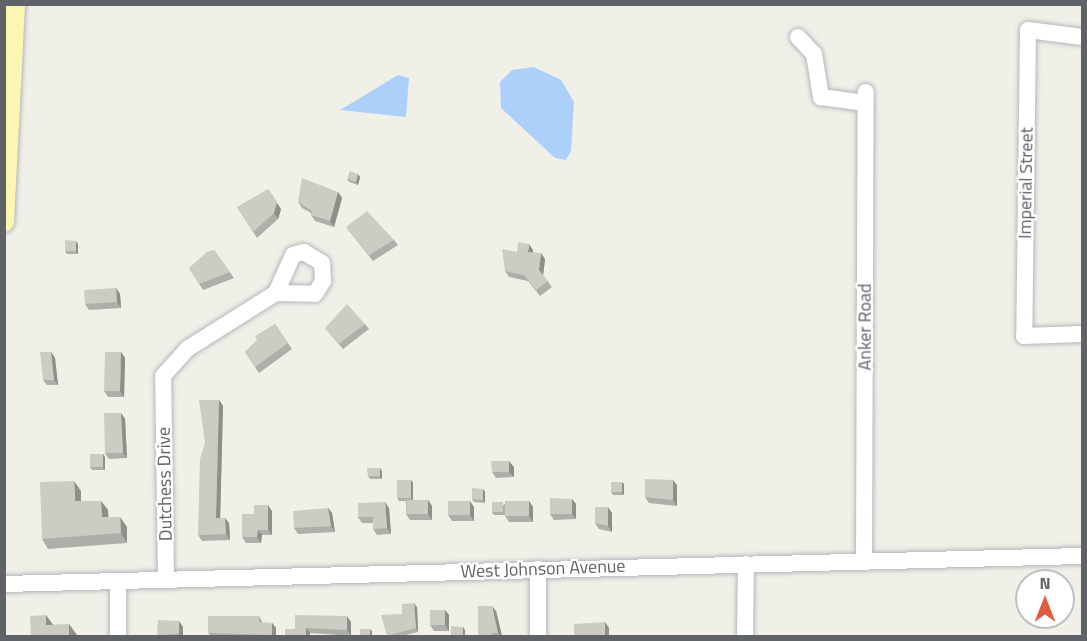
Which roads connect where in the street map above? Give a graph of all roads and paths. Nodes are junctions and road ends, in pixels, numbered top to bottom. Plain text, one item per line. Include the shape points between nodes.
1 (15, 4) edge
2 (798, 37) dead end
3 (1083, 37) edge
4 (4, 222) edge
5 (276, 293) dead end
6 (1083, 334) edge
7 (1083, 556) edge
8 (864, 562) junction
9 (746, 564) junction
10 (538, 569) junction
11 (166, 580) junction
12 (118, 582) junction
13 (4, 584) edge
14 (118, 636) edge
15 (537, 636) edge
16 (745, 636) edge

1 - 4 main road
2 - 8 street, Anker Road via 814,54 821,97 866,97
3 - 6 street, Imperial Street via 1028,30 1024,336
5 - 11 street, Dutchess Drive via 176,358 163,388
7 - 8 street, West Johnson Avenue
8 - 9 street, West Johnson Avenue
9 - 10 street, West Johnson Avenue
9 - 16 street
10 - 11 street, West Johnson Avenue
10 - 15 street
11 - 12 street, West Johnson Avenue
12 - 13 street, West Johnson Avenue
12 - 14 street

